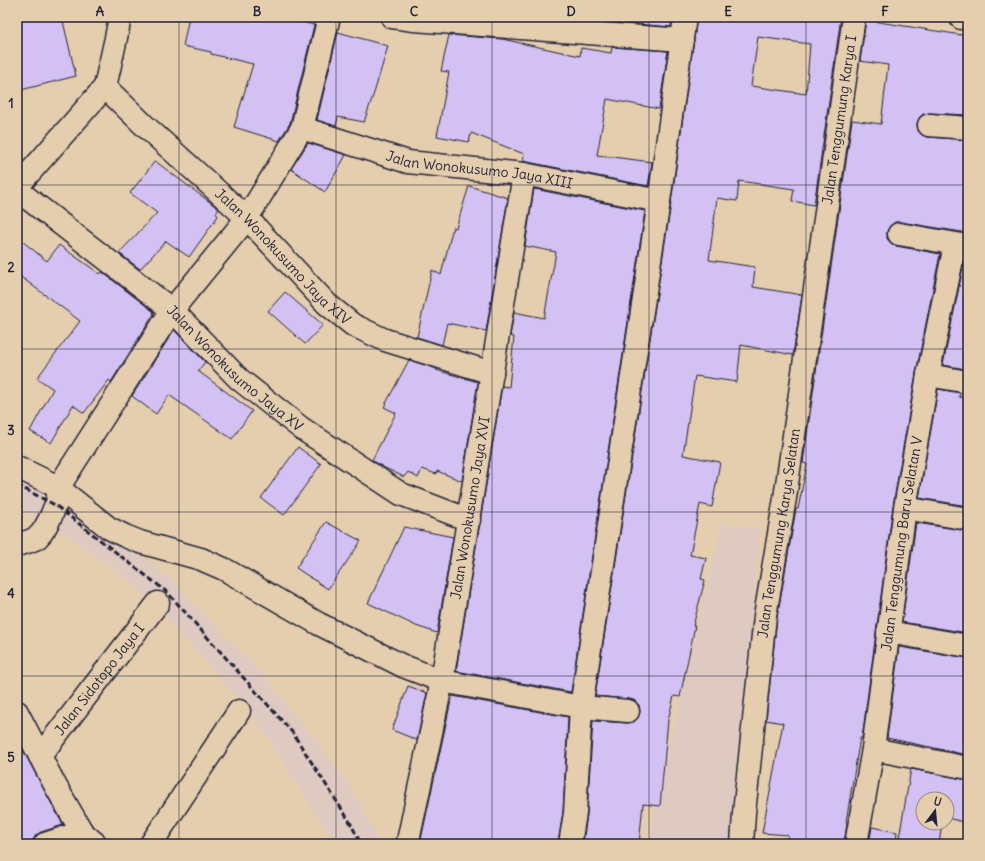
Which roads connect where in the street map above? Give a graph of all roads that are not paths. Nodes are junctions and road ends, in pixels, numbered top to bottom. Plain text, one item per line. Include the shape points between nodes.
1 (120, 17) edge
2 (329, 17) edge
3 (392, 17) edge
4 (685, 17) edge
5 (854, 17) edge
6 (414, 18) edge
7 (682, 40) junction
8 (104, 87) junction
9 (929, 125) dead end
10 (302, 128) junction
11 (968, 128) edge
12 (524, 174) junction
13 (17, 188) edge
14 (659, 201) junction
15 (247, 218) junction
16 (825, 223) joint
17 (899, 234) dead end
18 (962, 245) edge
19 (172, 310) junction
20 (492, 373) junction
21 (928, 375) junction
22 (968, 382) edge
23 (17, 467) edge
24 (57, 497) junction
25 (905, 508) junction
26 (968, 519) edge
27 (468, 520) junction
28 (17, 545) edge
29 (158, 603) dead end
30 (888, 632) junction
31 (968, 646) edge
32 (442, 681) junction
33 (581, 707) junction
34 (240, 711) dead end
35 (628, 711) dead end
36 (17, 712) edge
37 (873, 749) junction
38 (40, 756) junction
39 (968, 768) edge
40 (89, 838) edge
41 (408, 841) dead end
42 (45, 844) edge
43 (152, 844) edge
44 (570, 844) edge
45 (742, 844) edge
46 (856, 844) edge

1 - 8 street
2 - 10 street
3 - 6 street
4 - 7 street
5 - 16 street, Jalan Tenggumung Karya I
6 - 7 street
7 - 14 street
8 - 13 street
8 - 15 street, Jalan Wonokusumo Jaya XIV
9 - 11 street
10 - 12 street, Jalan Wonokusumo Jaya XIII via 408,162
10 - 15 street
12 - 14 street, Jalan Wonokusumo Jaya XIII
12 - 20 street, Jalan Wonokusumo Jaya XVI
13 - 19 street, Jalan Wonokusumo Jaya XV
14 - 33 street
15 - 19 street
15 - 20 street, Jalan Wonokusumo Jaya XIV via 327,304 353,325 385,340
16 - 45 street, Jalan Tenggumung Karya Selatan via 765,616
17 - 18 street
18 - 21 street, Jalan Tenggumung Baru Selatan V
19 - 24 street
19 - 27 street, Jalan Wonokusumo Jaya XV via 239,379 302,428 402,494
20 - 27 street, Jalan Wonokusumo Jaya XVI
21 - 22 street
21 - 25 street, Jalan Tenggumung Baru Selatan V
23 - 24 street
24 - 28 street via 41,534
24 - 32 street via 125,536 201,559 224,569 319,624 403,666
25 - 26 street
25 - 30 street, Jalan Tenggumung Baru Selatan V
27 - 32 street, Jalan Wonokusumo Jaya XVI
29 - 38 street, Jalan Sidotopo Jaya I
30 - 31 street
30 - 37 street, Jalan Tenggumung Baru Selatan V
32 - 33 street
32 - 41 street, Jalan Wonokusumo Jaya XVI
33 - 35 street
33 - 44 street via 575,812
34 - 43 street
36 - 38 street
37 - 39 street
37 - 46 street, Jalan Tenggumung Baru Selatan V
38 - 40 street
40 - 42 street

